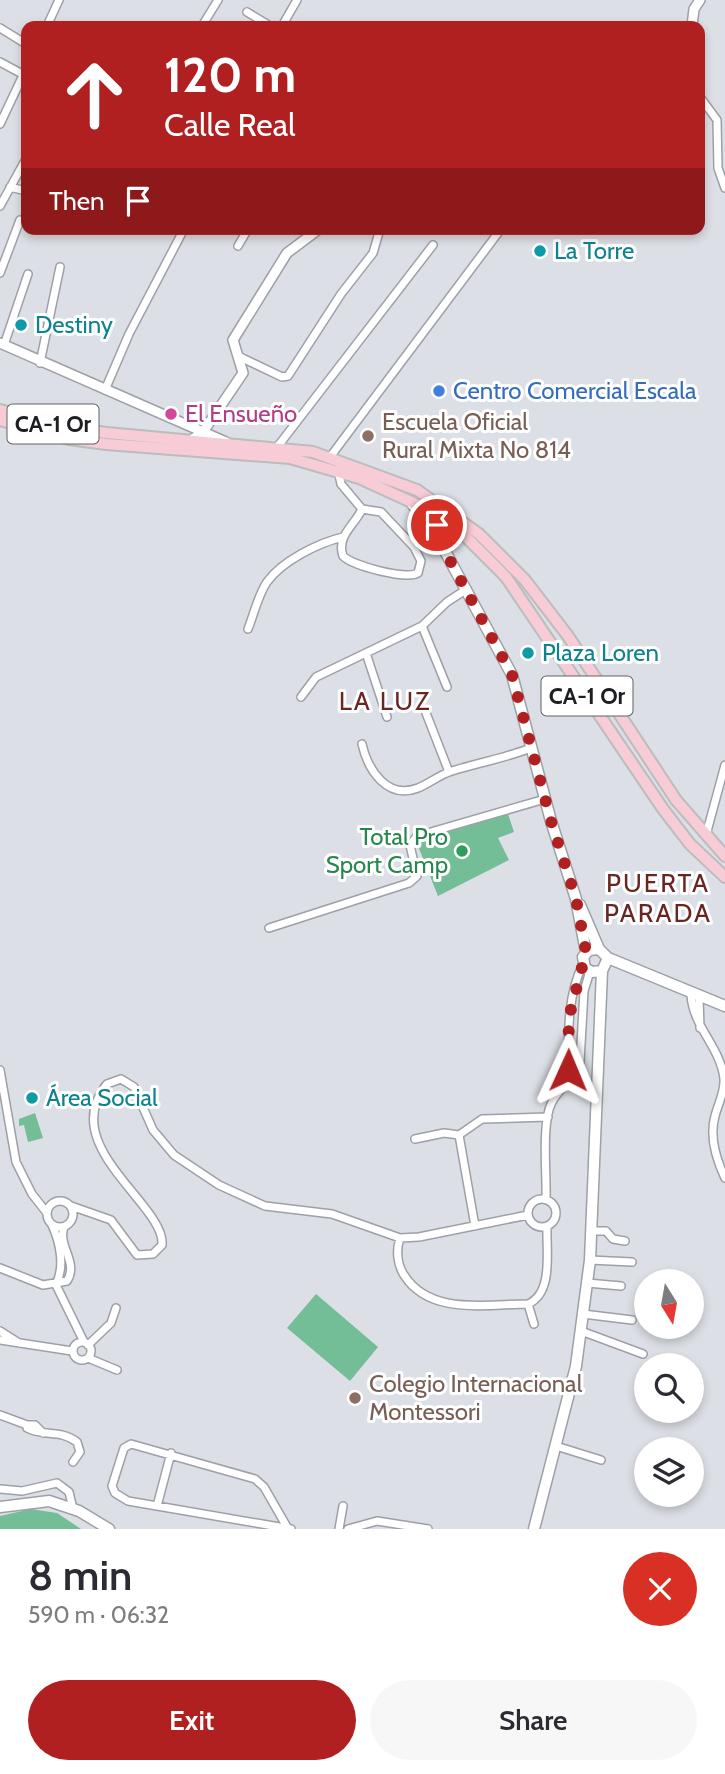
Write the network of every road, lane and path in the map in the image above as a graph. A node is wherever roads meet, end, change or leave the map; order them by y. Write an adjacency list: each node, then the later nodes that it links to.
1 (59, 0): 6 (street)
2 (218, 0): 7 (street)
3 (297, 0): 9 (street)
4 (700, 0): 10 (street)
5 (247, 12): 8 (street)
6 (49, 21)
7 (205, 21)
8 (262, 21)
9 (285, 21)
10 (693, 21)
11 (0, 28): 12 (street)
12 (21, 41)
13 (0, 62): 14 (street)
14 (21, 72)
15 (21, 82): 17 (street)
16 (705, 104): 20 (street)
17 (1, 120)
18 (21, 168): 19 (street)
19 (10, 187): 21 (street); 22 (street)
20 (725, 188)
21 (21, 190)
22 (0, 206)
23 (20, 220): 32 (street)
24 (181, 235): 37 (street)
25 (244, 235): 30 (street)
26 (311, 235): 35 (street)
27 (378, 235): 35 (street)
28 (496, 235): 44 (street)
29 (433, 245): 43 (street)
30 (238, 246)
31 (60, 267): 36 (street)
32 (0, 273)
33 (28, 274): 34 (street)
34 (2, 344): 36 (street)
35 (238, 356): 40 (street)
36 (40, 363): 37 (street)
37 (105, 390): 40 (street)
38 (0, 410): 41 (highway, CA-1 Or)
39 (0, 420): 45 (highway, CA-1 Or)
40 (203, 432): 41 (street); 42 (street)
41 (193, 439): 42 (highway, CA-1 Or)
42 (228, 442): 43 (highway, CA-1 Or)
43 (278, 446): 44 (highway, CA-1 Or)
44 (330, 457): 66 (highway, CA-1 Or)
45 (338, 470): 46 (highway, CA-1 Or); 47 (street)
46 (355, 476): 47 (street); 48 (highway, CA-1 Or)
47 (349, 493): 49 (street)
48 (405, 498): 50 (highway, CA-1 Or); 51 (main road)
49 (362, 509): 52 (street); 52 (street)
50 (444, 521): 51 (main road); 68 (highway, CA-1 Or)
51 (433, 529): 53 (main road)
52 (343, 537): 55 (street)
53 (467, 589): 54 (street); 62 (main road)
54 (422, 626): 56 (street); 57 (street)
55 (248, 629)
56 (366, 653): 58 (street); 60 (street)
57 (447, 688)
58 (301, 697)
59 (426, 713): 64 (street)
60 (387, 718)
61 (362, 744): 64 (street)
62 (531, 748): 64 (street); 65 (main road)
63 (725, 765): 66 (street)
64 (449, 772)
65 (545, 799): 69 (main road); 70 (street)
66 (705, 836): 67 (highway, CA-1 Or)
67 (725, 856)
68 (725, 877)
69 (576, 899): 71 (main road); 72 (main road)
70 (269, 928)
71 (599, 949): 72 (main road); 73 (main road)
72 (586, 952): 75 (main road)
73 (607, 958): 74 (main road); 75 (main road)
74 (624, 965): 75 (main road); 76 (main road)
75 (594, 972): 79 (street); 79 (street); 96 (main road)
76 (695, 996): 77 (main road); 83 (street)
77 (725, 1006)
78 (0, 1070): 85 (street)
79 (568, 1083): 80 (street)
80 (548, 1117): 81 (street); 84 (street)
81 (459, 1135): 82 (street); 93 (street)
82 (415, 1139)
83 (725, 1178)
84 (546, 1200): 90 (street); 94 (street)
85 (40, 1202): 86 (street); 89 (street)
86 (52, 1204): 87 (street); 89 (street)
87 (71, 1206): 88 (street); 91 (street)
88 (88, 1212): 91 (street); 97 (street)
89 (47, 1213): 92 (street)
90 (528, 1215): 93 (street); 94 (street)
91 (72, 1220): 95 (street)
92 (51, 1224): 95 (street); 103 (street)
93 (475, 1226): 97 (street)
94 (547, 1226): 105 (street)
95 (64, 1227): 103 (street)
96 (592, 1231): 98 (street); 99 (main road)
97 (400, 1238): 105 (street)
98 (625, 1241)
99 (590, 1260): 100 (street); 102 (main road)
100 (632, 1262)
101 (0, 1268): 103 (street)
102 (587, 1283): 104 (street); 107 (main road)
103 (56, 1285): 113 (street)
104 (621, 1286)
105 (528, 1304): 109 (street)
106 (116, 1308): 113 (street)
107 (583, 1314): 108 (street); 111 (main road)
108 (632, 1320)
109 (534, 1324)
110 (0, 1331): 114 (street)
111 (581, 1331): 116 (street); 120 (main road)
112 (0, 1340): 114 (street)
113 (86, 1343): 115 (street); 117 (street)
114 (23, 1345): 115 (street)
115 (72, 1351): 117 (street)
116 (640, 1353)
117 (88, 1358): 118 (street)
118 (117, 1370)
119 (0, 1415): 123 (street)
120 (556, 1446): 122 (street); 135 (main road)
121 (171, 1453): 125 (street); 125 (street); 130 (street)
122 (601, 1460)
123 (73, 1462)
124 (0, 1489): 128 (street)
125 (157, 1506): 130 (street)
126 (343, 1506): 132 (street)
127 (0, 1507): 128 (main road)
128 (73, 1508): 131 (main road)
129 (413, 1527): 133 (street); 134 (street)
130 (289, 1528)
131 (108, 1529)
132 (340, 1529)
133 (348, 1529)
134 (427, 1529)
135 (534, 1529)

